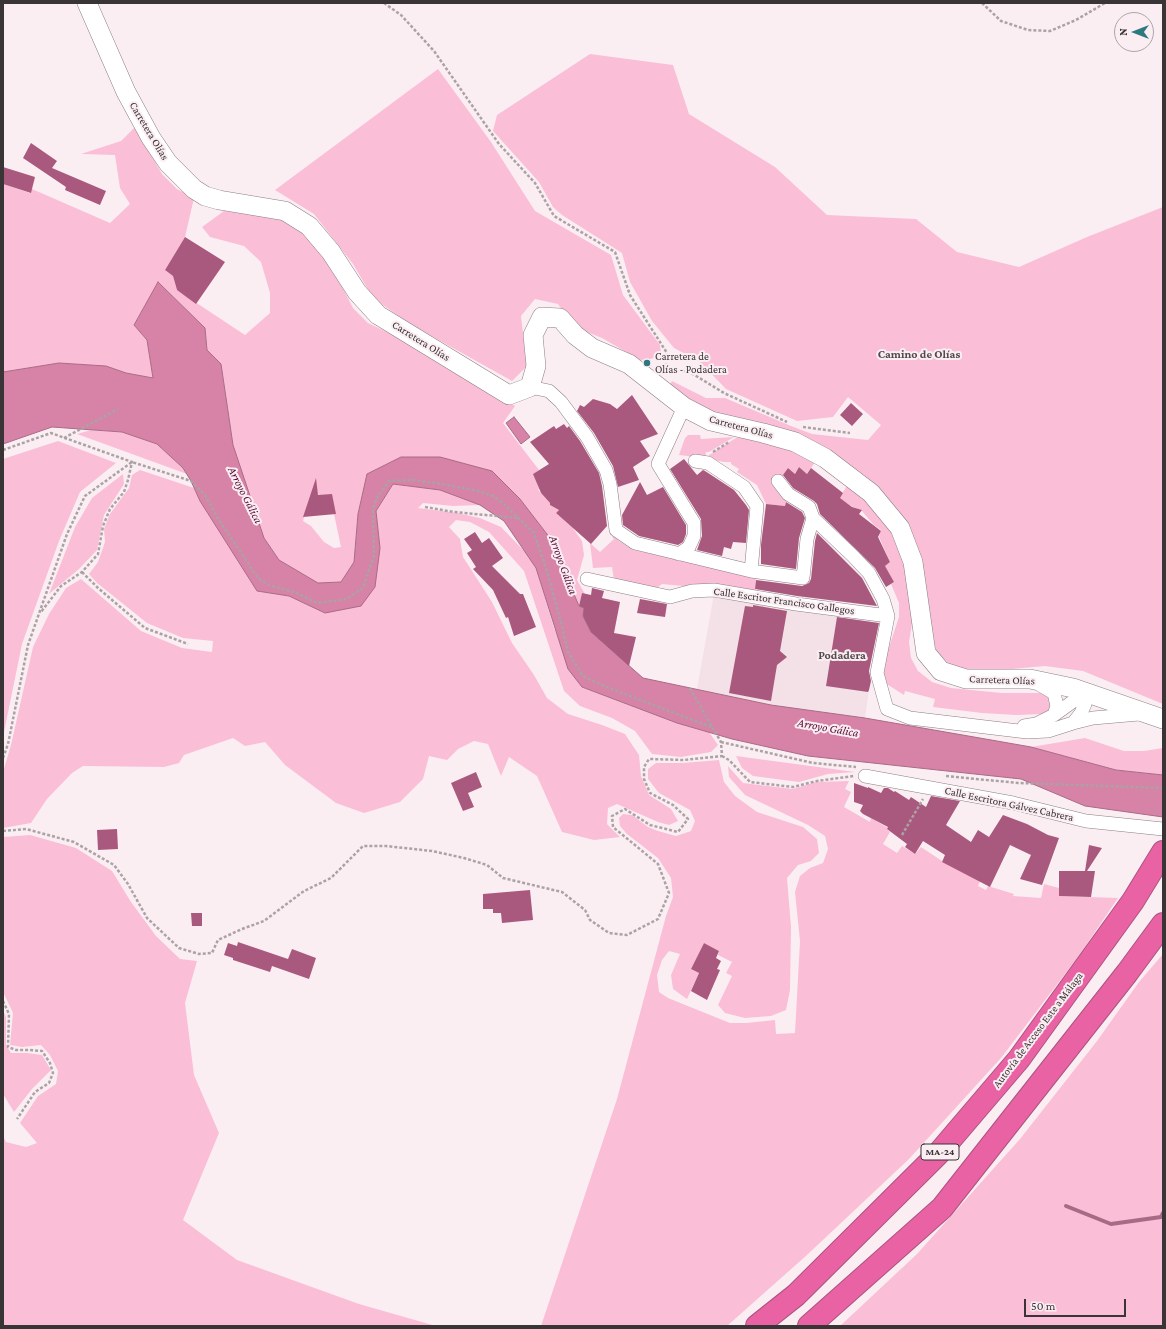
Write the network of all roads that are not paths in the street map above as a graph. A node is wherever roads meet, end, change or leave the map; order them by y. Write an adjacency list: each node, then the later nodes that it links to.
1 (87, 3): 2 (main road, Carretera Olías)
2 (530, 386): 3 (main road, Carretera Olías); 7 (street)
3 (684, 407): 7 (street); 11 (main road, Carretera Olías)
4 (702, 462): 8 (street)
5 (778, 481): 6 (street)
6 (813, 518): 8 (street); 10 (street)
7 (679, 554): 8 (street)
8 (751, 571)
9 (587, 579): 10 (street, Calle Escritor Francisco Gallegos)
10 (888, 616): 16 (street)
11 (1030, 679): 12 (main road, Carretera Olías); 13 (street)
12 (1086, 692): 13 (street); 14 (main road, Carretera Olías); 15 (street)
13 (1054, 715): 16 (street)
14 (1156, 717): 15 (street)
15 (1073, 722): 16 (street)
16 (1009, 729)
17 (865, 776): 18 (street, Calle Escritora Gálvez Cabrera)
18 (1158, 828)
19 (1163, 852): 21 (highway, Autovía de Acceso Este a Málaga / MA-24)
20 (1163, 924): 22 (highway, MA-24)
21 (757, 1326)
22 (809, 1326)

